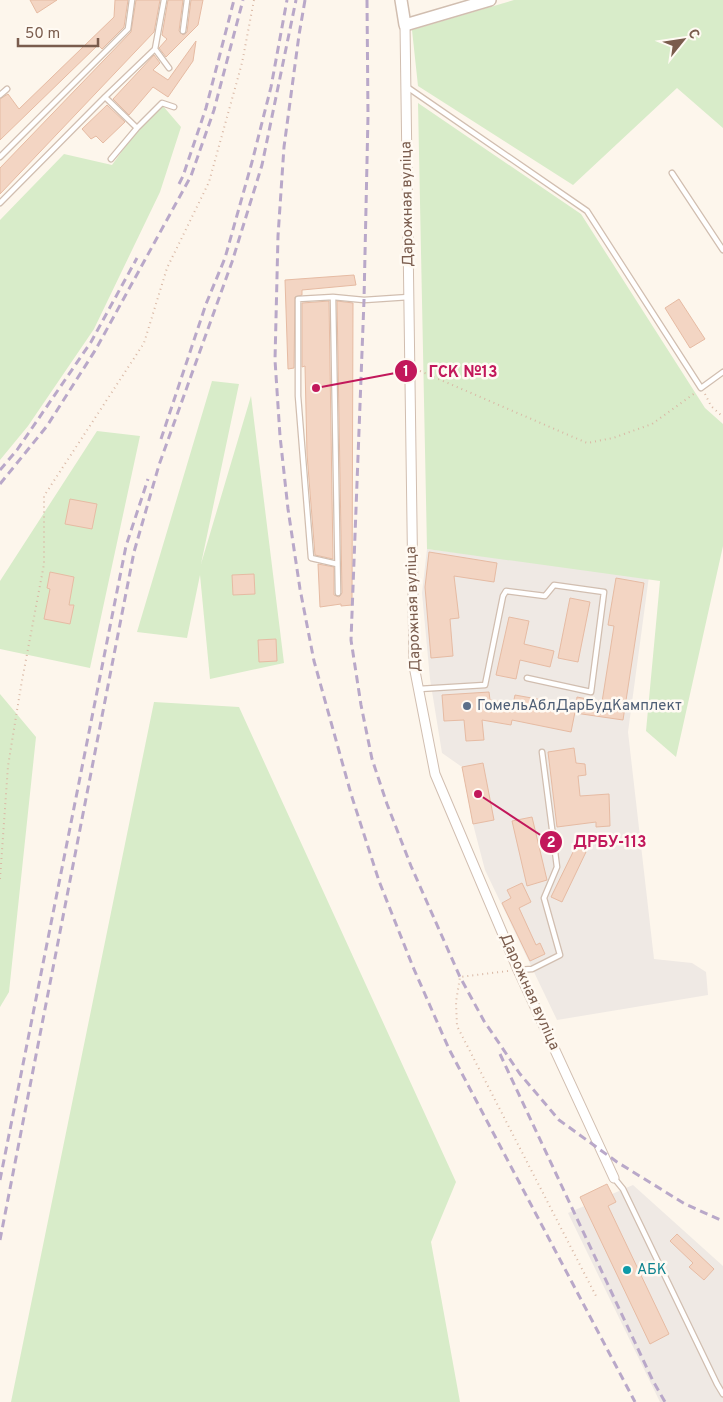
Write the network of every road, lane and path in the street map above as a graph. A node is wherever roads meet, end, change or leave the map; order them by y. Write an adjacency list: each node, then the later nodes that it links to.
1 (132, 0): 17 (lane)
2 (164, 0): 9 (lane)
3 (187, 0): 8 (lane)
4 (254, 0): 33 (path)
5 (401, 0): 7 (street, Дарожная вуліца)
6 (490, 0): 7 (street)
7 (405, 25): 11 (street, Дарожная вуліца)
8 (183, 31)
9 (155, 49): 10 (lane); 14 (lane)
10 (169, 68)
11 (407, 87): 23 (street, Дарожная вуліца); 26 (lane)
12 (7, 89): 13 (lane)
13 (0, 95)
14 (105, 96): 16 (lane); 20 (lane)
15 (174, 107): 16 (lane)
16 (137, 128): 18 (lane)
17 (0, 157)
18 (110, 159)
19 (672, 173): 21 (lane)
20 (0, 203)
21 (723, 250)
22 (332, 297): 23 (lane); 28 (lane); 28 (lane)
23 (409, 297): 24 (street, Дарожная вуліца)
24 (409, 366): 26 (path); 31 (street, Дарожная вуліца)
25 (723, 372): 26 (lane)
26 (701, 388): 27 (path)
27 (723, 417)
28 (337, 564): 29 (lane)
29 (338, 594)
30 (527, 678): 31 (lane)
31 (419, 689): 34 (street, Дарожная вуліца)
32 (542, 752): 34 (lane)
33 (0, 878)
34 (518, 970): 35 (street, Дарожная вуліца); 36 (path)
35 (614, 1178): 37 (lane)
36 (598, 1298)
37 (723, 1394)

